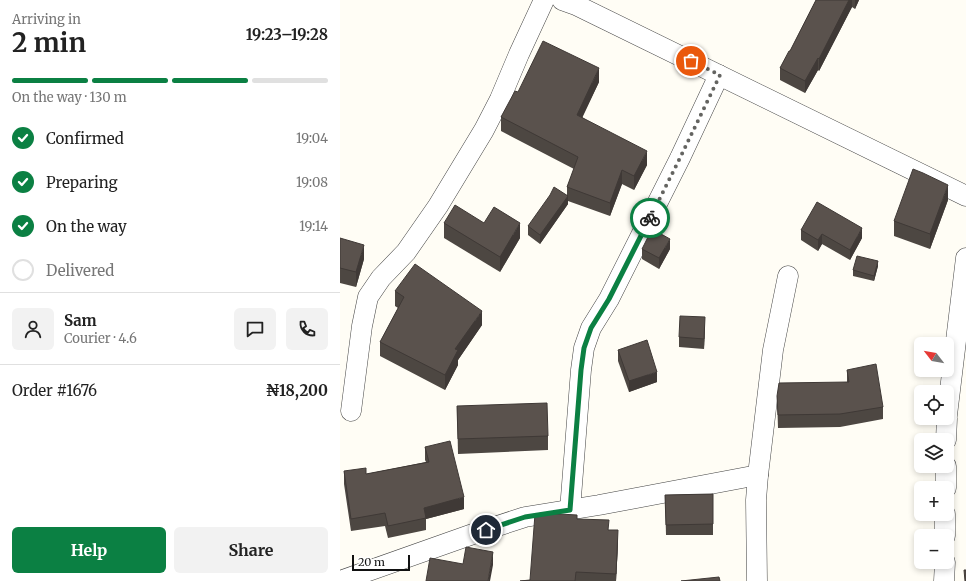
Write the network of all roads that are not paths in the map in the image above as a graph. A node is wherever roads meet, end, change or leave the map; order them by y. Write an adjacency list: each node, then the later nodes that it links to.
1 (544, 0): 8 (street)
2 (562, 0): 3 (street)
3 (720, 75): 4 (street); 10 (street)
4 (966, 196)
5 (966, 258): 7 (street)
6 (788, 276): 9 (street)
7 (951, 385)
8 (351, 411)
9 (758, 475): 10 (street); 13 (street)
10 (570, 510): 12 (street)
11 (945, 569): 14 (street)
12 (340, 581)
13 (757, 581)
14 (944, 581)

